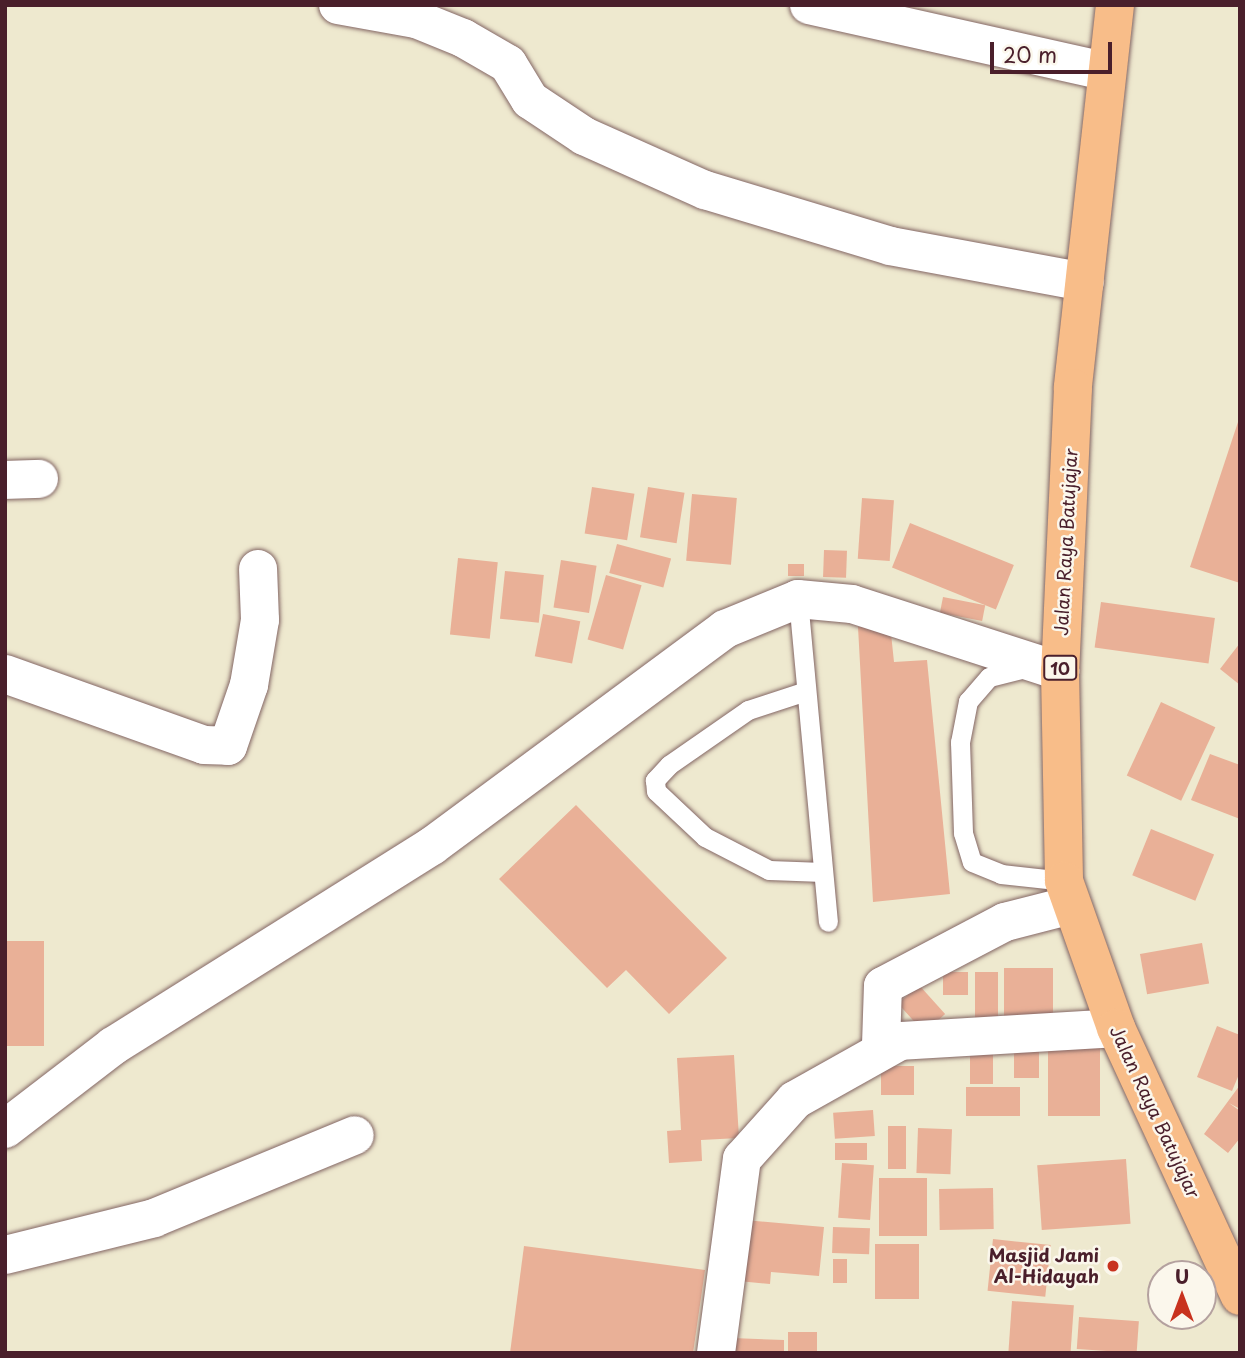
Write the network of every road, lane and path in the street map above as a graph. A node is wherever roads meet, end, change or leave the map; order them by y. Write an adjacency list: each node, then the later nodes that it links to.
1 (338, 5): 5 (street)
2 (809, 5): 4 (street)
3 (1115, 5): 4 (highway, Jalan Raya Batujajar / 10)
4 (1104, 71): 5 (highway, Jalan Raya Batujajar / 10)
5 (1084, 282): 8 (highway, Jalan Raya Batujajar / 10)
6 (258, 569): 9 (street)
7 (798, 599): 8 (street); 10 (lane); 16 (street)
8 (1052, 667): 12 (highway, Jalan Raya Batujajar / 10); 12 (lane)
9 (5, 674)
10 (806, 691): 11 (lane); 11 (lane)
11 (823, 872): 13 (lane)
12 (1066, 893): 14 (highway, Jalan Raya Batujajar / 10); 15 (street)
13 (828, 922)
14 (1116, 1028): 15 (street); 19 (highway, Jalan Raya Batujajar / 10)
15 (881, 1045): 20 (street)
16 (5, 1129)
17 (355, 1135): 18 (street)
18 (5, 1255)
19 (1240, 1296)
20 (716, 1353)

